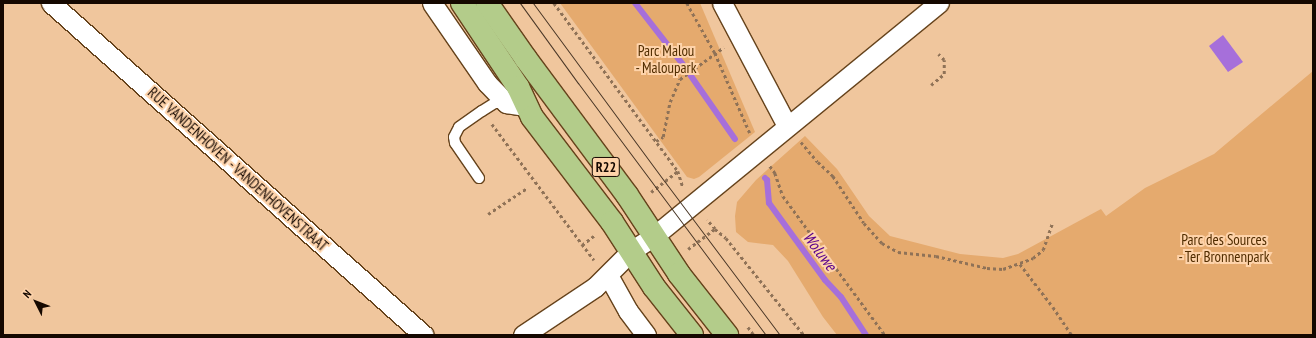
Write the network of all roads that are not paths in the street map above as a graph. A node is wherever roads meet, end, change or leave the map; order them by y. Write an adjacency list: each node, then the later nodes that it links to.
1 (51, 3): 15 (street, RUE VANDENHOVEN - VANDENHOVENSTRAAT)
2 (432, 3): 7 (street)
3 (462, 3): 8 (highway, R22)
4 (487, 3): 12 (highway, R22)
5 (722, 3): 10 (street)
6 (939, 3): 10 (street)
7 (487, 83): 8 (street); 9 (lane)
8 (516, 104): 9 (lane); 13 (highway, R22)
9 (482, 111): 11 (lane)
10 (787, 126): 12 (street)
11 (479, 178)
12 (654, 236): 13 (street); 19 (highway, R22)
13 (631, 251): 14 (street); 18 (highway, R22)
14 (608, 275): 16 (street); 17 (street)
15 (424, 335)
16 (523, 335)
17 (646, 335)
18 (692, 335)
19 (727, 335)

